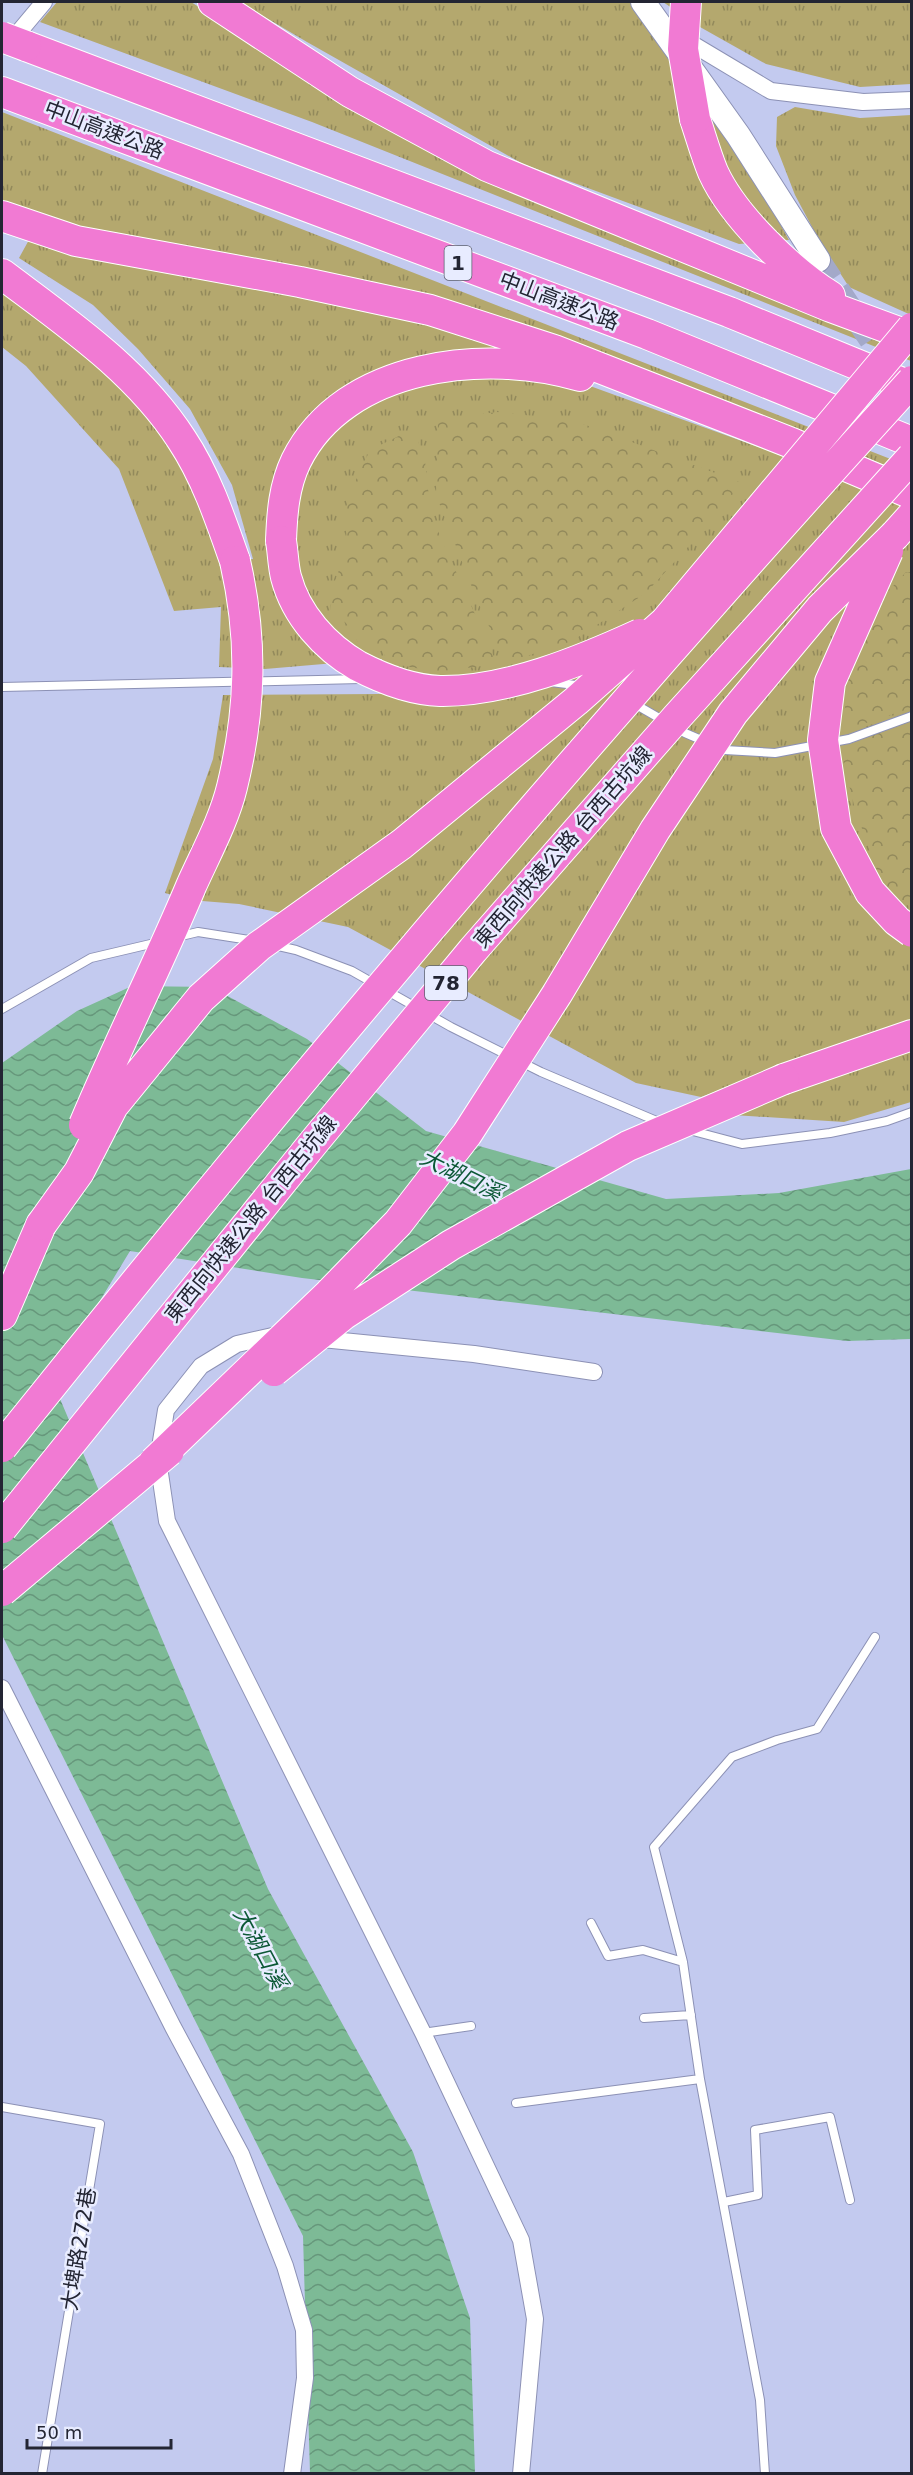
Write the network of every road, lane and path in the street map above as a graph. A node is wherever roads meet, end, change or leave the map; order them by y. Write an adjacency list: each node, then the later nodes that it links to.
1 (44, 2): 6 (street)
2 (213, 2): 12 (highway)
3 (643, 2): 5 (street)
4 (686, 2): 12 (highway, bridge)
5 (657, 23): 8 (street); 10 (street)
6 (10, 45): 14 (highway, 1)
7 (2, 92): 15 (highway, 中山高速公路 / 1)
8 (912, 100)
9 (2, 216): 16 (highway)
10 (818, 260)
11 (2, 274): 31 (highway, bridge)
12 (906, 331): 20 (highway, bridge)
13 (912, 381): 34 (highway, 78, bridge)
14 (912, 387)
15 (912, 442)
16 (794, 444): 18 (highway); 20 (highway, bridge)
17 (912, 457): 36 (highway, 東西向快速公路 台西古坑線 / 78, bridge)
18 (912, 494)
19 (903, 525): 27 (highway, bridge); 35 (highway, bridge)
20 (665, 622): 31 (highway, bridge)
21 (483, 677): 24 (lane)
22 (424, 678): 23 (lane)
23 (2, 687)
24 (610, 689)
25 (620, 694): 26 (lane)
26 (912, 716)
27 (912, 932)
28 (2, 1009): 30 (lane)
29 (912, 1035): 35 (highway, bridge)
30 (912, 1112)
31 (42, 1225): 32 (highway)
32 (5, 1305)
33 (594, 1372): 45 (street)
34 (2, 1448)
35 (154, 1462): 37 (highway, bridge)
36 (2, 1528)
37 (2, 1591)
38 (875, 1638): 41 (lane)
39 (2, 1688): 52 (street)
40 (591, 1923): 41 (lane)
41 (683, 1962): 42 (lane)
42 (691, 2016): 43 (lane); 46 (lane)
43 (644, 2018)
44 (471, 2026): 45 (lane)
45 (423, 2033): 53 (street)
46 (700, 2079): 47 (lane); 50 (lane)
47 (516, 2103)
48 (2, 2107): 51 (lane, 大埤路272巷)
49 (850, 2200): 50 (lane)
50 (724, 2202): 54 (lane)
51 (42, 2474)
52 (292, 2474)
53 (521, 2474)
54 (765, 2474)

